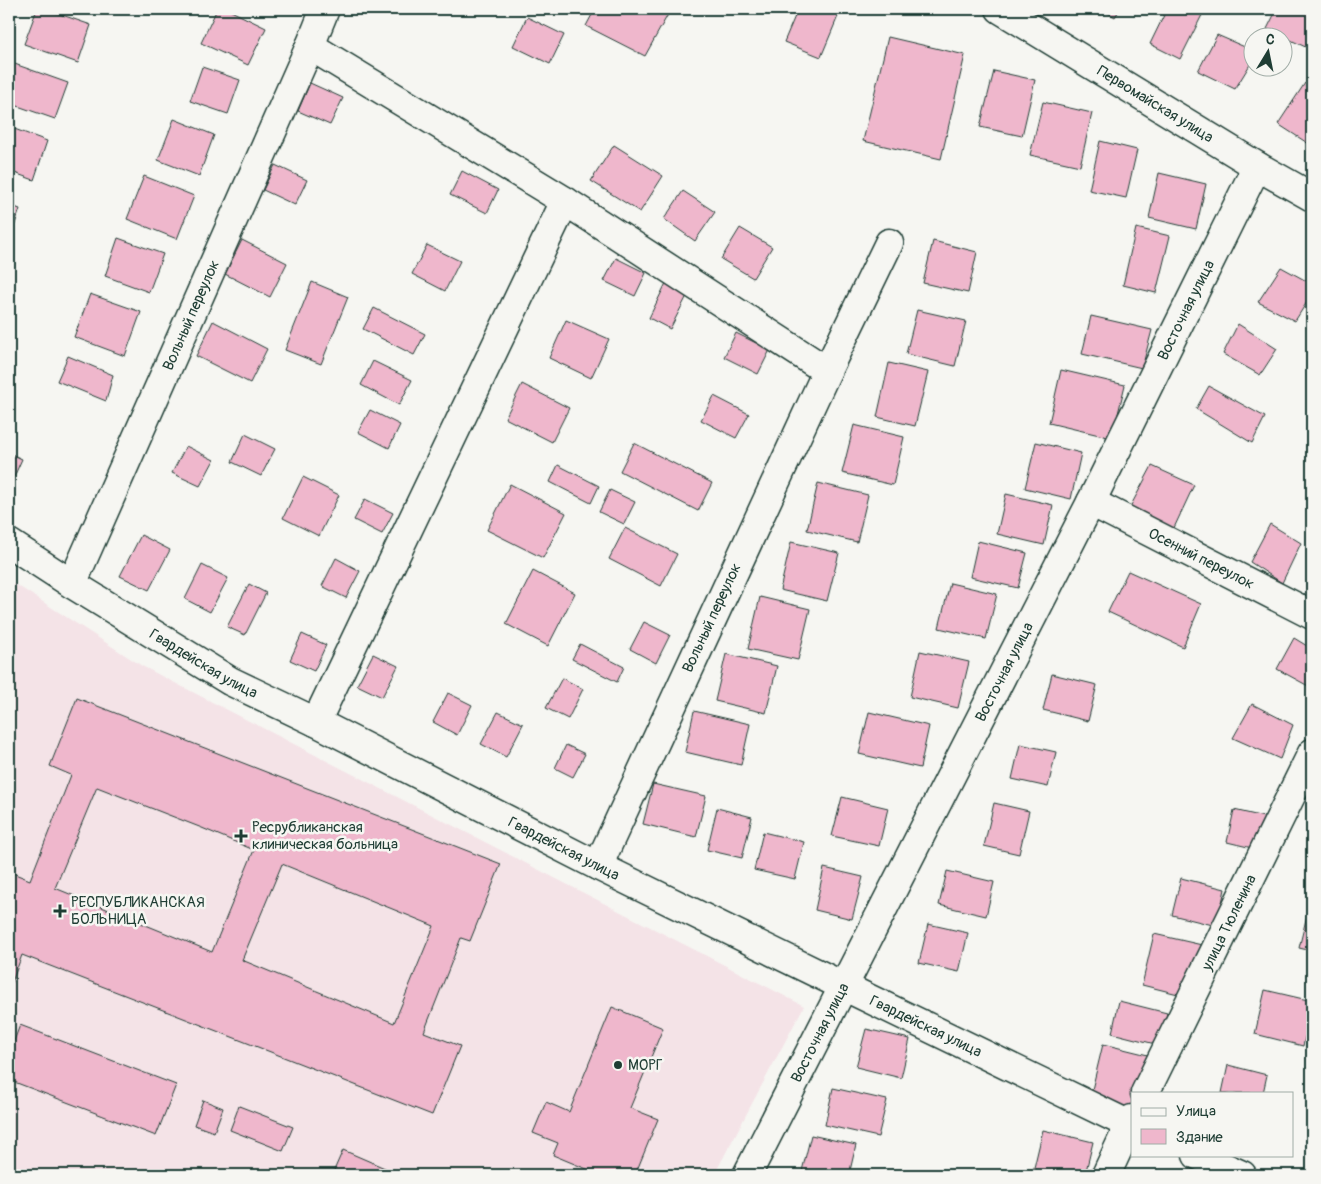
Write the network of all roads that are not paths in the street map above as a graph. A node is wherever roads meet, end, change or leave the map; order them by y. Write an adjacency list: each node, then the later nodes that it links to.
1 (325, 9): 3 (street, Вольный переулок)
2 (1000, 9): 4 (street, Первомайская улица)
3 (310, 46): 6 (street); 11 (street, Вольный переулок)
4 (1258, 166): 5 (street, Первомайская улица); 9 (street, Восточная улица)
5 (1312, 197)
6 (566, 200): 8 (street); 13 (street)
7 (889, 243): 8 (street, Вольный переулок)
8 (827, 370): 15 (street, Вольный переулок)
9 (1091, 502): 12 (street, Осенний переулок); 16 (street, Восточная улица)
10 (9, 543): 11 (street, Гвардейская улица)
11 (72, 584): 13 (street, Гвардейская улица)
12 (1312, 615)
13 (316, 722): 15 (street, Гвардейская улица)
14 (1312, 753): 17 (street, улица Тюленина)
15 (598, 866): 16 (street, Гвардейская улица)
16 (844, 986): 18 (street, Гвардейская улица); 20 (street, Восточная улица)
17 (1145, 1092)
18 (1131, 1123): 21 (street)
19 (1199, 1156): 22 (street)
20 (746, 1175)
21 (1106, 1175)
22 (1242, 1175)

